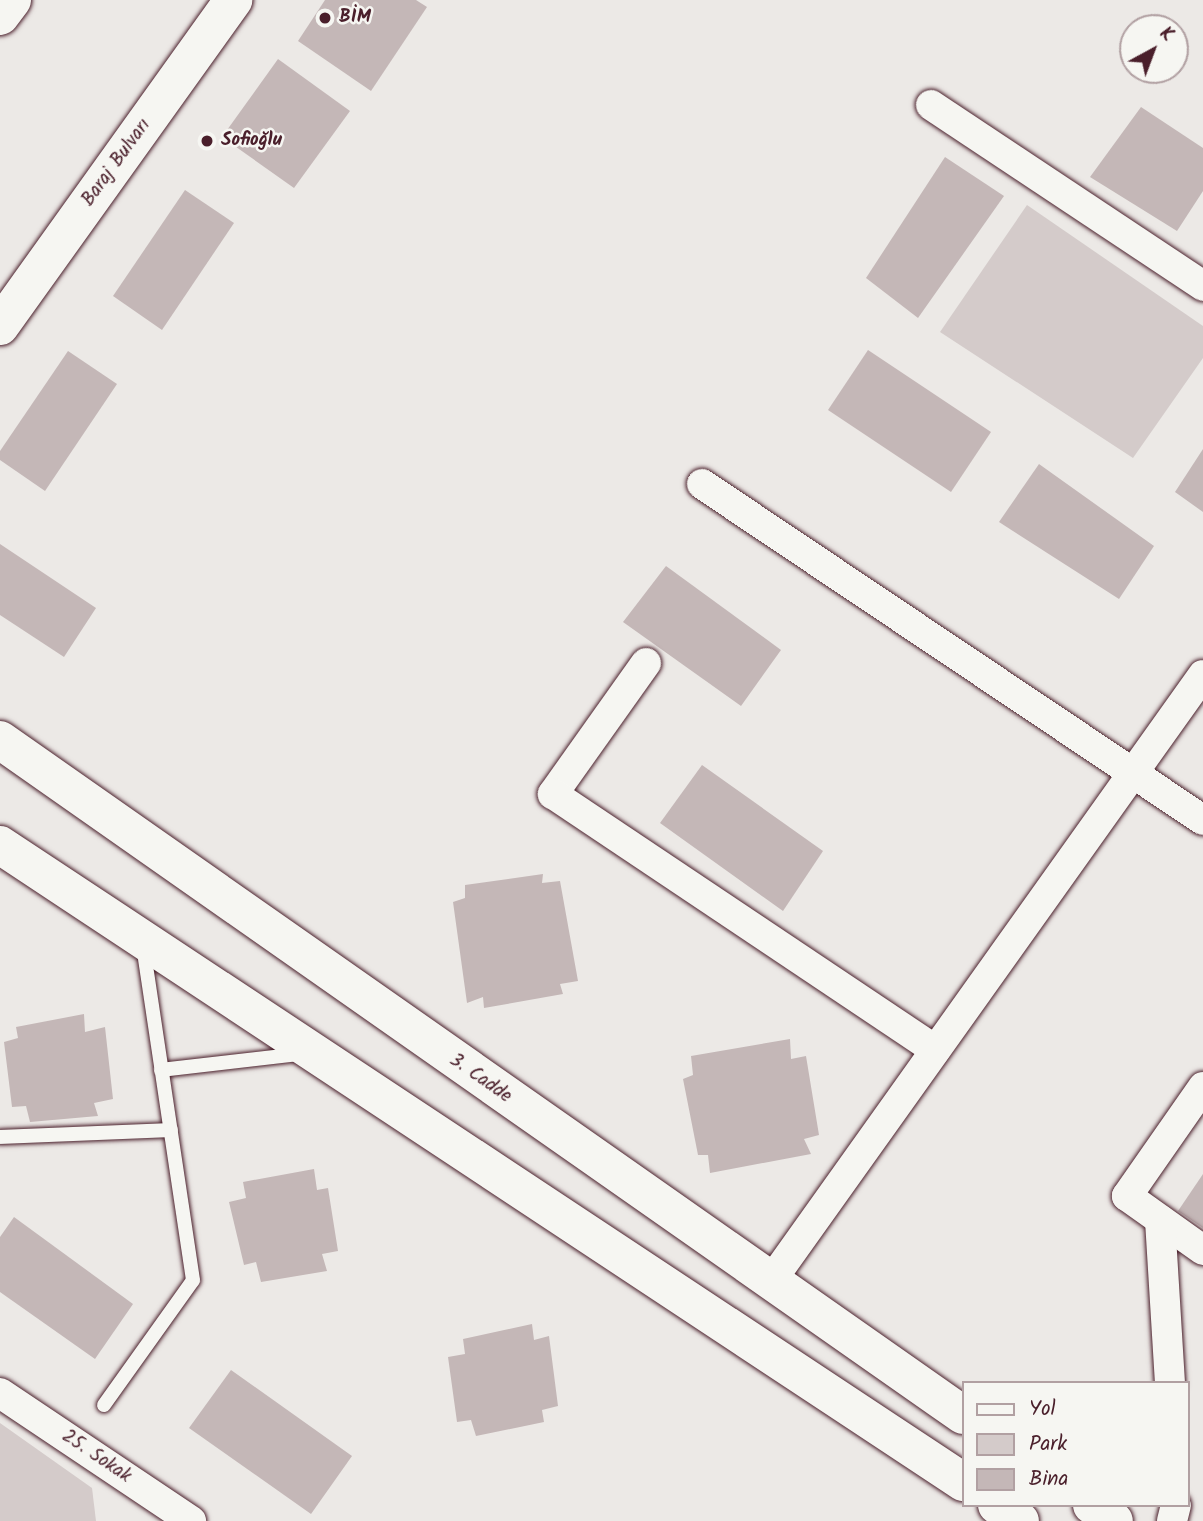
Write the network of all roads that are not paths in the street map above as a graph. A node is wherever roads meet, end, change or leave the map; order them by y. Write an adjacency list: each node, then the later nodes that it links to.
1 (12, 0): 3 (main road)
2 (233, 0): 6 (main road, Baraj Bulvarı)
3 (0, 16)
4 (931, 105): 5 (street)
5 (1203, 286)
6 (0, 326)
7 (702, 484): 11 (street)
8 (646, 663): 15 (street)
9 (1203, 675): 11 (street)
10 (0, 740): 23 (main road, 3. Cadde)
11 (1131, 772): 12 (street); 15 (street)
12 (1203, 820)
13 (0, 845): 14 (main road)
14 (141, 938): 16 (main road); 17 (lane)
15 (935, 1050): 23 (street)
16 (315, 1052): 17 (lane); 28 (main road)
17 (161, 1070): 19 (lane)
18 (1203, 1087): 21 (street)
19 (171, 1130): 20 (lane); 26 (lane)
20 (0, 1137)
21 (1160, 1220): 22 (street); 24 (street)
22 (1203, 1250)
23 (771, 1280): 27 (main road, 3. Cadde)
24 (1170, 1381)
25 (0, 1392): 31 (street, 25. Sokak)
26 (104, 1405)
27 (962, 1414)
28 (962, 1481)
29 (1000, 1507): 32 (main road)
30 (1095, 1507): 33 (main road)
31 (191, 1521)
32 (1020, 1521)
33 (1114, 1521)

